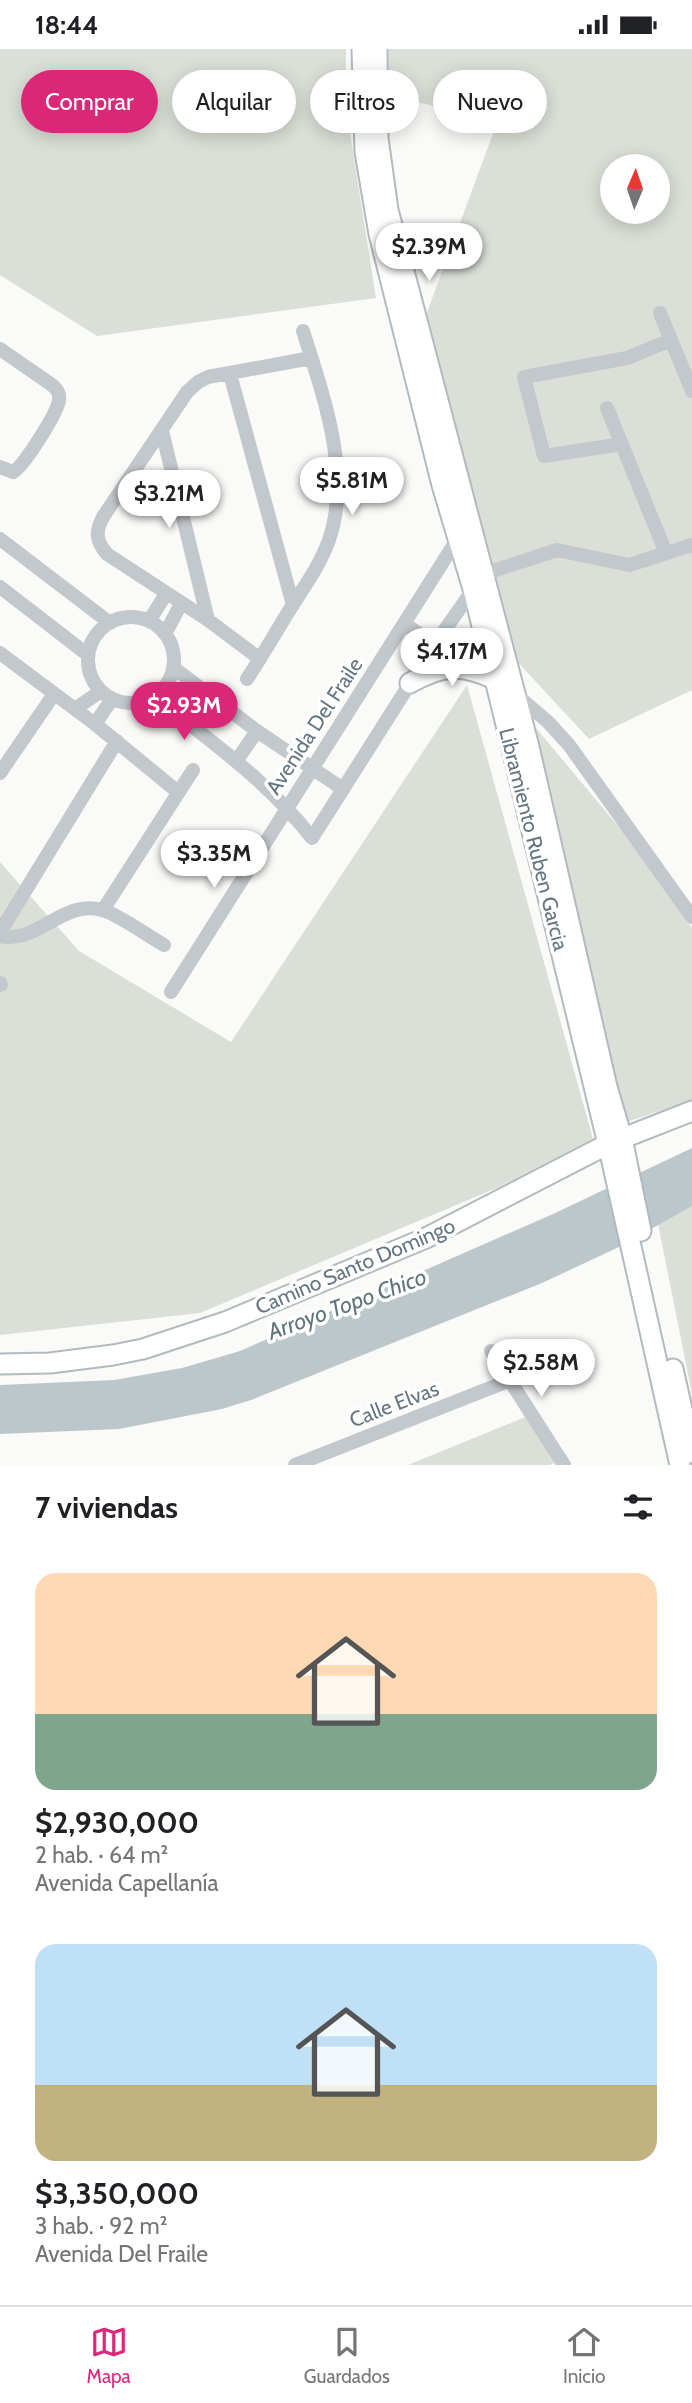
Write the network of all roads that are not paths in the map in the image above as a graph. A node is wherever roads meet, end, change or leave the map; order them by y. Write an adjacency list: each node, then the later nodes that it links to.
1 (362, 49): 15 (street, Libramiento Ruben Garcia)
2 (377, 49): 14 (street, Libramiento Ruben Garcia)
3 (660, 313): 5 (street)
4 (303, 331): 7 (street)
5 (671, 340): 9 (street); 12 (street)
6 (0, 349): 13 (street)
7 (311, 358): 8 (street); 23 (street)
8 (230, 374): 11 (street); 23 (street)
9 (692, 391)
10 (607, 408): 12 (street)
11 (162, 431): 21 (street); 25 (street)
12 (622, 444): 18 (street)
13 (6, 470)
14 (470, 519): 15 (street, Avenida Del Fraile); 19 (street, Libramiento Ruben Garcia)
15 (458, 538): 19 (street, Libramiento Ruben Garcia); 27 (street, Avenida Del Fraile)
16 (0, 539): 26 (street)
17 (692, 545): 18 (street)
18 (666, 553): 19 (street)
19 (478, 581): 29 (street); 35 (street, Libramiento Ruben Garcia); 37 (street, Libramiento Ruben Garcia)
20 (0, 587): 31 (street)
21 (166, 594): 22 (street); 24 (street)
22 (181, 604): 25 (street); 28 (street)
23 (293, 605): 32 (street)
24 (149, 621): 26 (street); 28 (street)
25 (208, 621): 32 (street)
26 (110, 623): 31 (street)
27 (404, 624): 29 (street); 46 (street, Avenida Del Fraile)
28 (165, 634): 33 (street)
29 (435, 644): 36 (street)
30 (0, 653): 38 (street)
31 (88, 655): 39 (street)
32 (260, 659): 34 (street)
33 (174, 668): 40 (street); 43 (street)
34 (247, 679)
35 (495, 679): 36 (street); 58 (street, Libramiento Ruben Garcia)
36 (410, 683): 49 (street)
37 (513, 692): 53 (street); 58 (street, Libramiento Ruben Garcia)
38 (54, 694): 41 (street); 48 (street)
39 (107, 695): 40 (street); 41 (street); 42 (street)
40 (154, 697): 45 (street)
41 (75, 709): 42 (street)
42 (95, 724): 44 (street)
43 (257, 731): 45 (street); 46 (street)
44 (117, 741): 50 (street); 54 (street)
45 (237, 760): 51 (street)
46 (312, 767): 49 (street); 51 (street, Avenida Del Fraile)
47 (193, 770): 50 (street)
48 (0, 773)
49 (343, 789): 51 (street)
50 (178, 792): 52 (street)
51 (286, 807): 56 (street, Avenida Del Fraile)
52 (103, 910): 54 (street); 55 (street)
53 (692, 917)
54 (0, 934)
55 (164, 945)
56 (171, 992)
57 (692, 1111): 58 (street, Camino Santo Domingo)
58 (608, 1144): 59 (street, Libramiento Ruben Garcia); 61 (street, Camino Santo Domingo)
59 (637, 1242): 63 (street, Libramiento Ruben Garcia); 66 (street, Libramiento Ruben Garcia)
60 (491, 1352): 62 (street)
61 (0, 1364)
62 (508, 1381): 64 (street, Calle Elvas); 65 (street)
63 (692, 1453)
64 (295, 1465)
65 (564, 1465)
66 (680, 1465)

